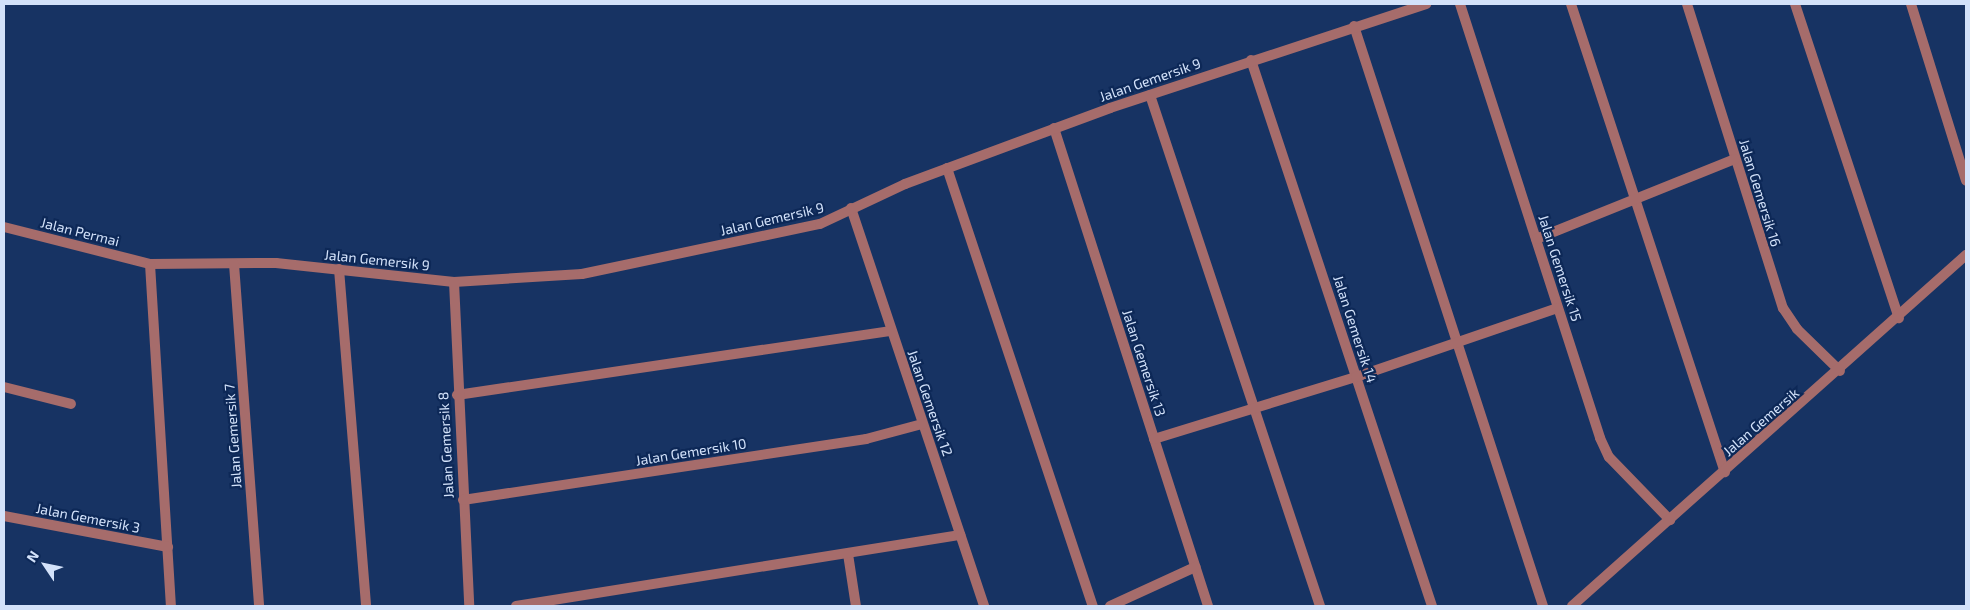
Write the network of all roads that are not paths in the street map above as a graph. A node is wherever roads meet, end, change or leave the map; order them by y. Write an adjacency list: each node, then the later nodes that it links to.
1 (1426, 4): 7 (street, Jalan Gemersik 9)
2 (1460, 4): 17 (street, Jalan Gemersik 15)
3 (1571, 4): 14 (street)
4 (1687, 4): 11 (street, Jalan Gemersik 16)
5 (1796, 4): 24 (street)
6 (1911, 4): 13 (street)
7 (1354, 26): 8 (street, Jalan Gemersik 9); 26 (street)
8 (1252, 60): 9 (street, Jalan Gemersik 9); 28 (street, Jalan Gemersik 14)
9 (1150, 95): 10 (street, Jalan Gemersik 9); 32 (street)
10 (1054, 128): 12 (street, Jalan Gemersik 9); 34 (street, Jalan Gemersik 13)
11 (1736, 159): 14 (street); 27 (street, Jalan Gemersik 16)
12 (948, 168): 15 (street, Jalan Gemersik 9); 50 (street)
13 (1966, 181)
14 (1638, 198): 17 (street); 35 (street)
15 (852, 208): 22 (street, Jalan Gemersik 9); 25 (street, Jalan Gemersik 12)
16 (4, 227): 19 (street, Jalan Permai)
17 (1536, 239): 23 (street, Jalan Gemersik 15)
18 (1966, 255): 24 (street, Jalan Gemersik)
19 (150, 264): 20 (street, Jalan Gemersik 9); 40 (street)
20 (234, 264): 21 (street, Jalan Gemersik 9); 44 (street, Jalan Gemersik 7)
21 (338, 269): 22 (street, Jalan Gemersik 9); 45 (street)
22 (454, 282): 30 (street, Jalan Gemersik 8)
23 (1558, 308): 26 (street); 38 (street, Jalan Gemersik 15)
24 (1899, 318): 27 (street, Jalan Gemersik)
25 (891, 331): 30 (street); 33 (street, Jalan Gemersik 12)
26 (1457, 342): 28 (street); 55 (street)
27 (1840, 371): 35 (street, Jalan Gemersik)
28 (1356, 377): 32 (street); 54 (street, Jalan Gemersik 14)
29 (4, 387): 31 (street)
30 (457, 395): 36 (street, Jalan Gemersik 8)
31 (71, 404)
32 (1254, 408): 34 (street); 53 (street)
33 (922, 424): 36 (street, Jalan Gemersik 10); 39 (street, Jalan Gemersik 12)
34 (1154, 439): 42 (street, Jalan Gemersik 13)
35 (1725, 472): 38 (street, Jalan Gemersik)
36 (463, 500): 46 (street, Jalan Gemersik 8)
37 (4, 516): 40 (street, Jalan Gemersik 3)
38 (1670, 520): 56 (street, Jalan Gemersik)
39 (960, 535): 41 (street); 49 (street, Jalan Gemersik 12)
40 (168, 547): 43 (street)
41 (848, 554): 47 (street); 48 (street)
42 (1195, 567): 51 (street); 52 (street, Jalan Gemersik 13)
43 (171, 606)
44 (259, 606)
45 (366, 606)
46 (469, 606)
47 (516, 606)
48 (856, 606)
49 (984, 606)
50 (1093, 606)
51 (1110, 606)
52 (1208, 606)
53 (1320, 606)
54 (1432, 606)
55 (1543, 606)
56 (1572, 606)

